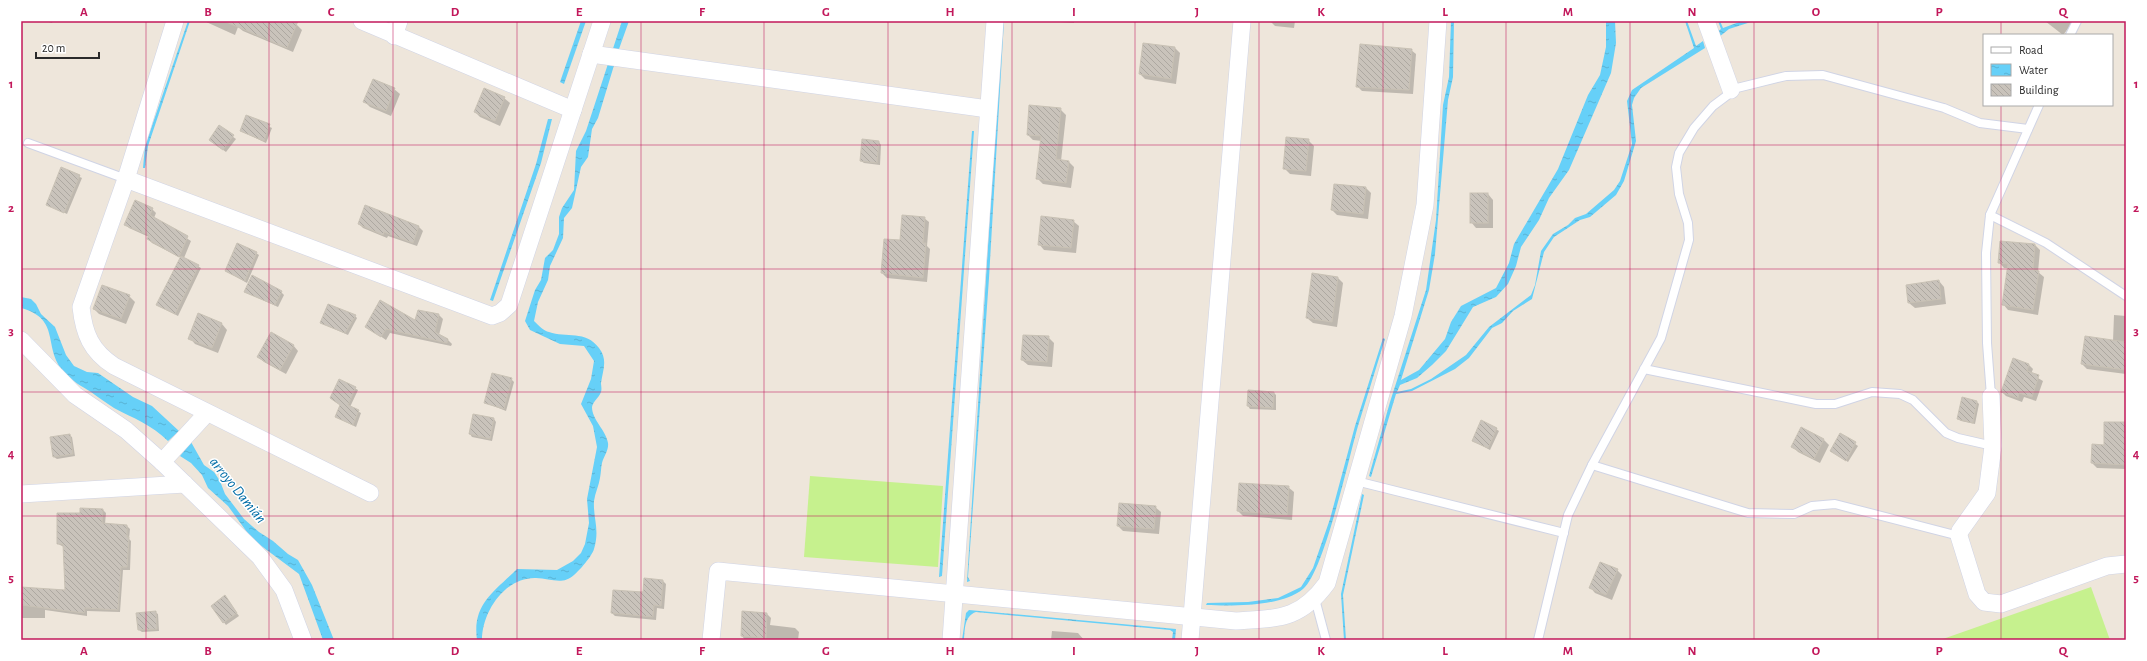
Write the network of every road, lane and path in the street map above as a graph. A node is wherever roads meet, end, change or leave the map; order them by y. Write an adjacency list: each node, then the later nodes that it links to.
1 (175, 21): 18 (street)
2 (362, 21): 9 (street)
3 (602, 21): 11 (street)
4 (994, 21): 14 (street)
5 (1242, 21): 37 (street)
6 (1438, 21): 28 (street)
7 (1706, 21): 12 (street)
8 (2077, 21): 10 (lane)
9 (396, 28): 15 (street)
10 (2070, 34)
11 (591, 54): 14 (street); 15 (street)
12 (1731, 90): 16 (lane); 22 (lane)
13 (2039, 106): 16 (lane)
14 (988, 109): 35 (street)
15 (573, 110): 18 (street)
16 (2028, 129): 19 (lane)
17 (28, 143): 18 (lane)
18 (126, 179): 24 (street)
19 (1990, 214): 20 (lane); 23 (lane)
20 (2126, 296)
21 (21, 340): 26 (street)
22 (1644, 369): 25 (lane); 27 (lane)
23 (1991, 396): 25 (street)
24 (206, 412): 26 (street); 30 (street)
25 (1993, 446): 33 (street)
26 (162, 462): 29 (street)
27 (1592, 465): 32 (lane); 33 (lane)
28 (1356, 481): 32 (lane); 36 (street)
29 (185, 484): 31 (street); 38 (street)
30 (370, 493)
31 (21, 494)
32 (1564, 533): 43 (lane)
33 (1960, 536): 34 (street)
34 (2126, 564)
35 (955, 594): 37 (street); 39 (street); 40 (street)
36 (1315, 599): 37 (street); 42 (lane)
37 (1192, 617): 41 (street)
38 (303, 640)
39 (711, 640)
40 (951, 640)
41 (1190, 640)
42 (1326, 640)
43 (1538, 640)

